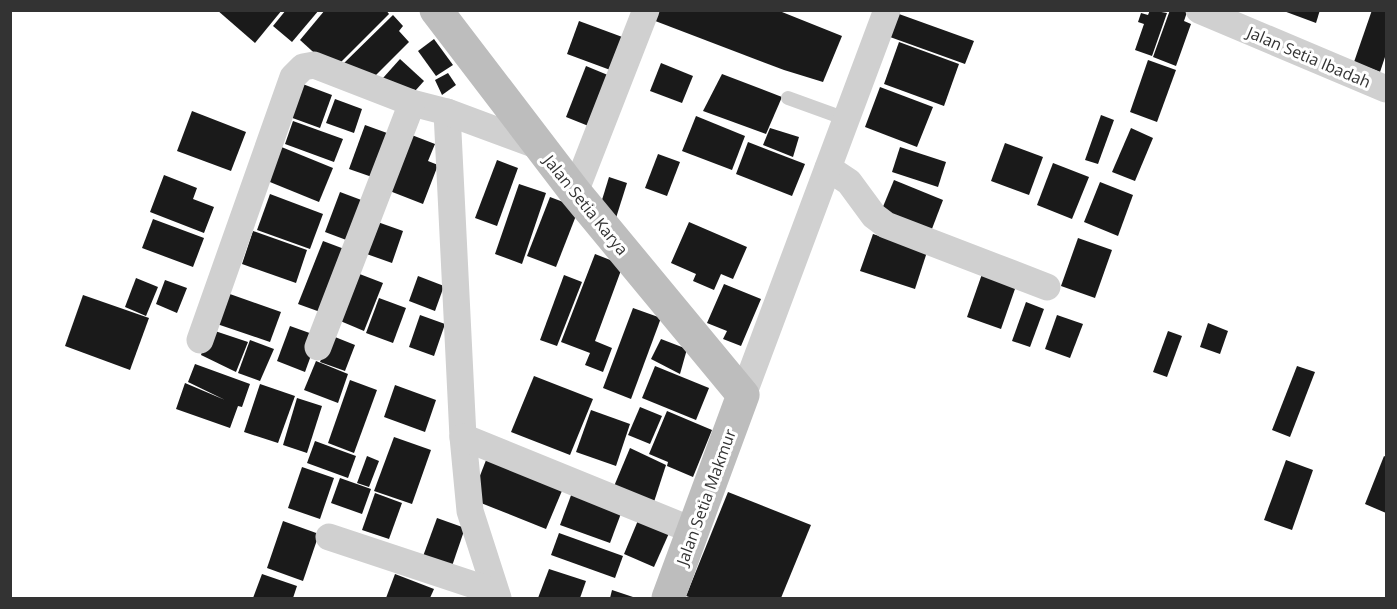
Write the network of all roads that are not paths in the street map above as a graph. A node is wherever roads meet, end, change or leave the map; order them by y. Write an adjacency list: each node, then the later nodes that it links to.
1 (436, 10): 10 (main road, Jalan Setia Karya)
2 (646, 10): 12 (street)
3 (887, 10): 9 (street)
4 (1199, 10): 5 (street, Jalan Setia Ibadah)
5 (1386, 89)
6 (788, 98): 9 (lane)
7 (412, 103): 8 (street); 14 (street); 15 (street)
8 (447, 112): 10 (street); 17 (street)
9 (846, 119): 11 (street)
10 (539, 146): 12 (main road, Jalan Setia Karya)
11 (828, 168): 13 (street); 16 (street)
12 (575, 192): 16 (main road, Jalan Setia Karya)
13 (1047, 287)
14 (200, 340)
15 (318, 347)
16 (743, 394): 18 (main road, Jalan Setia Makmur)
17 (463, 437): 18 (street); 20 (street)
18 (694, 531): 21 (main road, Jalan Setia Makmur)
19 (329, 537): 20 (street)
20 (497, 595)
21 (668, 598)

